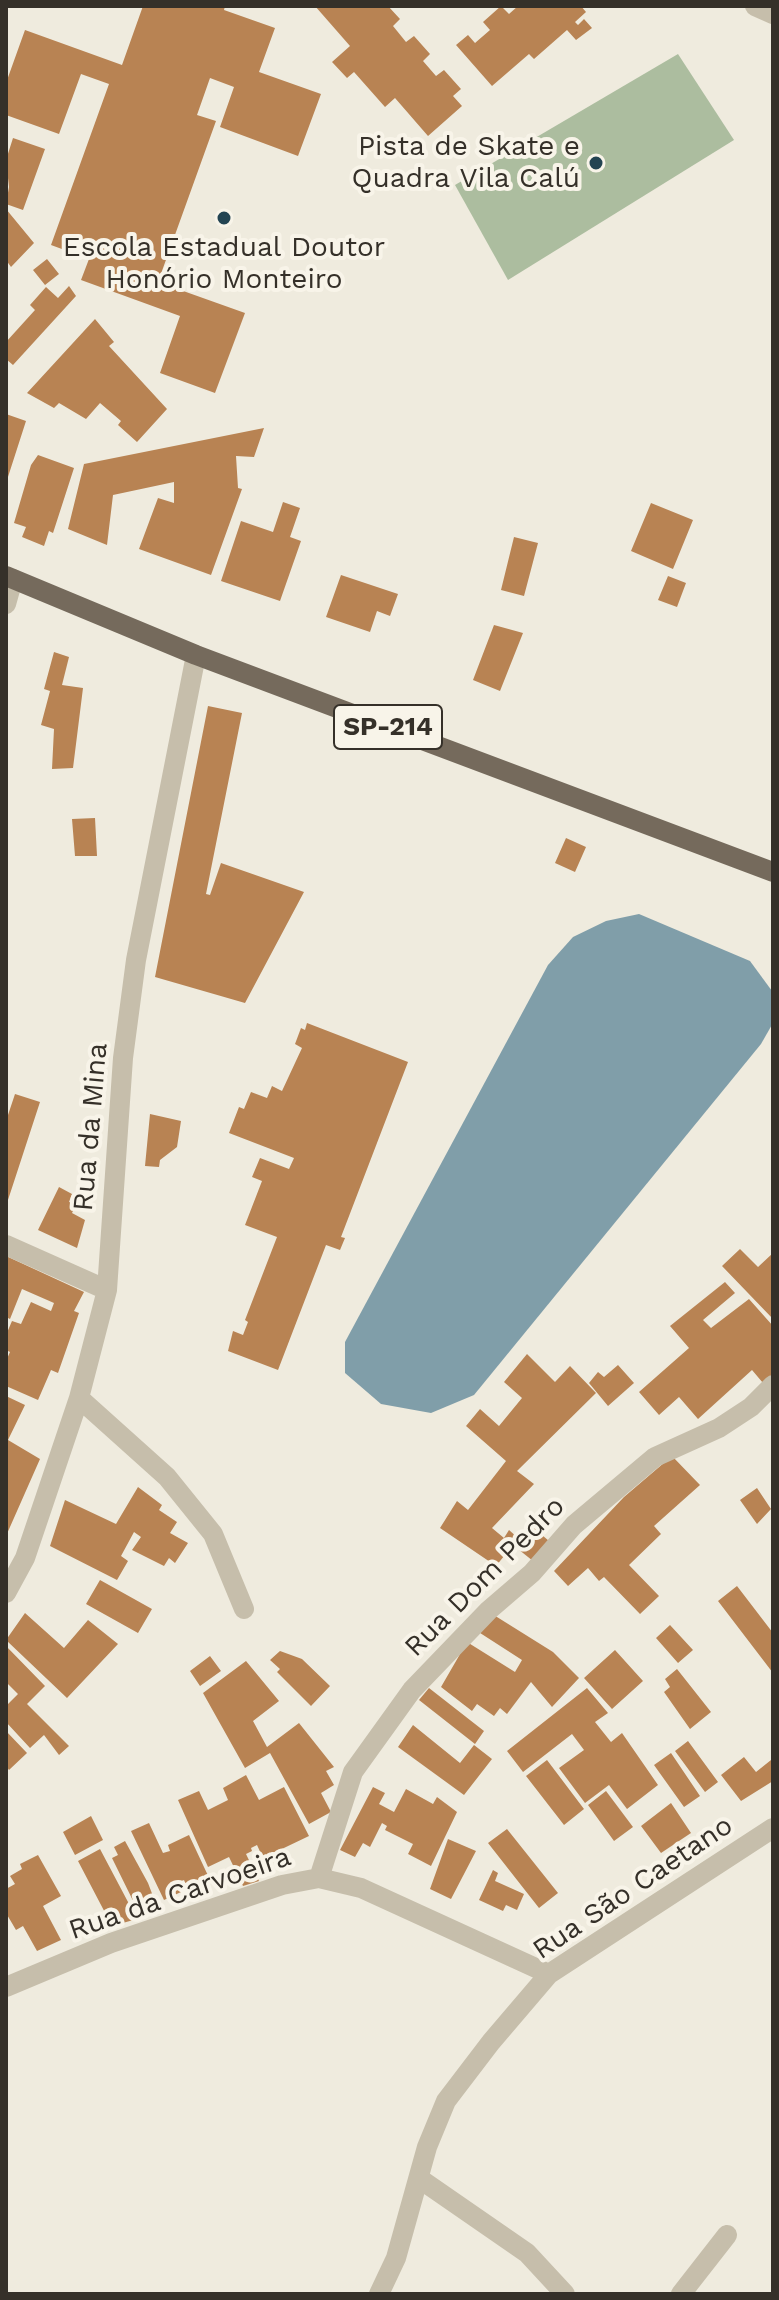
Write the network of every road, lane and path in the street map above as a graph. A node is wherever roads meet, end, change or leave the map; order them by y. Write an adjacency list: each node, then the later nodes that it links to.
1 (755, 6): 2 (street)
2 (773, 14)
3 (10, 577): 4 (street); 5 (main road, SP-214)
4 (6, 604)
5 (196, 655): 6 (main road, SP-214); 8 (street, Rua da Mina)
6 (773, 872)
7 (6, 1245): 8 (street)
8 (107, 1290): 10 (street, Rua da Mina)
9 (773, 1385): 16 (street, Rua Dom Pedro)
10 (79, 1398): 12 (street, Rua da Mina); 14 (street)
11 (6, 1549): 12 (street)
12 (25, 1558): 13 (street, Rua da Mina)
13 (6, 1593)
14 (244, 1609)
15 (773, 1828): 17 (street, Rua São Caetano)
16 (319, 1878): 17 (street, Rua da Carvoeira); 18 (street, Rua da Carvoeira)
17 (549, 1974): 19 (street, Rua São Caetano)
18 (6, 1987)
19 (420, 2179): 21 (street, Rua São Caetano); 22 (street)
20 (727, 2235): 23 (street)
21 (379, 2294)
22 (565, 2294)
23 (681, 2294)

